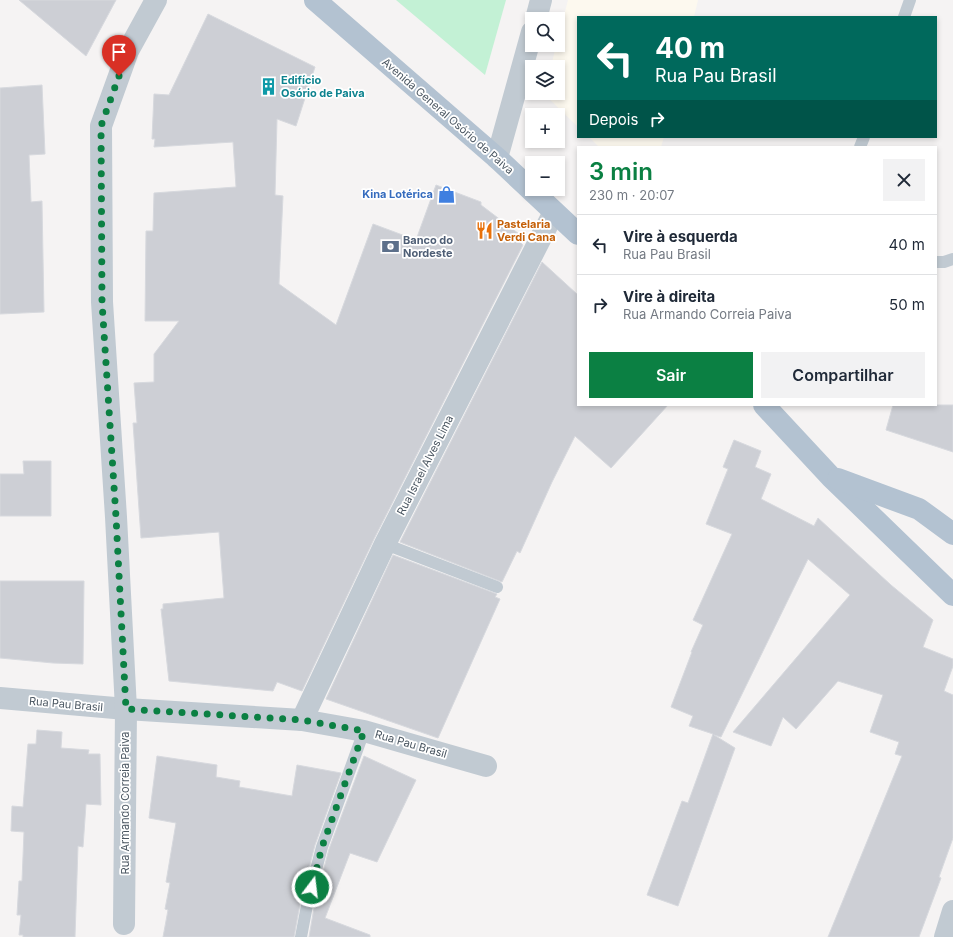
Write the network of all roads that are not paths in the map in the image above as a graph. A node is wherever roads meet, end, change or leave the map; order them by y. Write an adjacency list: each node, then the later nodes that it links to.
1 (156, 0): 20 (street, Rua Armando Correia Paiva)
2 (316, 0): 8 (main road, Avenida General Osório de Paiva)
3 (541, 0): 5 (street)
4 (910, 0): 6 (lane)
5 (538, 12)
6 (904, 16)
7 (526, 52): 8 (street)
8 (497, 158): 9 (main road, Avenida General Osório de Paiva)
9 (554, 212): 10 (main road, Avenida General Osório de Paiva); 16 (street, Rua Israel Alves Lima)
10 (577, 233)
11 (953, 259): 12 (lane)
12 (937, 262)
13 (765, 406): 14 (main road)
14 (831, 477): 15 (main road); 18 (main road)
15 (953, 534)
16 (385, 544): 17 (lane); 21 (street, Rua Israel Alves Lima)
17 (497, 587)
18 (953, 595)
19 (0, 698): 20 (street, Rua Pau Brasil)
20 (126, 709): 21 (street, Rua Pau Brasil); 25 (street, Rua Armando Correia Paiva)
21 (302, 720): 22 (street, Rua Pau Brasil)
22 (364, 731): 23 (street, Rua Pau Brasil); 26 (lane)
23 (486, 766)
24 (953, 911): 27 (street)
25 (124, 924)
26 (301, 937)
27 (944, 937)

